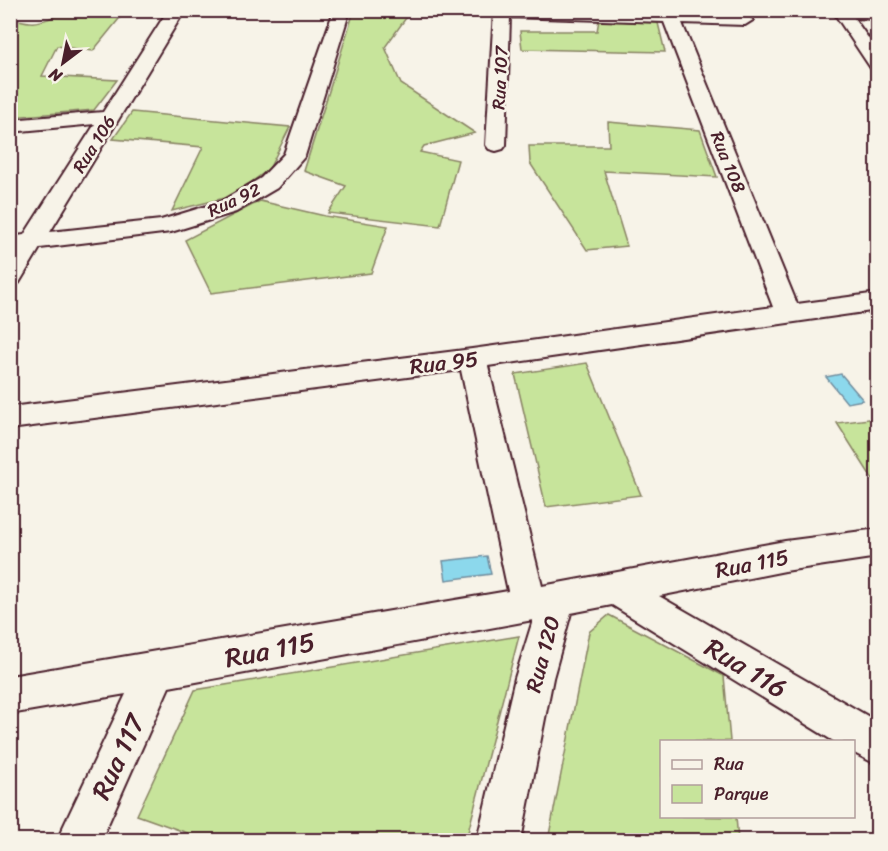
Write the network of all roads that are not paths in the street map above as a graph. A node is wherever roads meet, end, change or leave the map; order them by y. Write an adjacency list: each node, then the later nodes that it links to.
1 (177, 10): 9 (street, Rua 106)
2 (342, 10): 12 (street, Rua 92)
3 (502, 11): 5 (street); 11 (street, Rua 107)
4 (840, 11): 6 (street); 8 (street)
5 (669, 14): 7 (street); 15 (street, Rua 108)
6 (878, 14)
7 (745, 20)
8 (878, 66)
9 (111, 117): 10 (street); 12 (street, Rua 106)
10 (10, 126)
11 (496, 145)
12 (22, 243): 13 (street, Rua 106)
13 (10, 277)
14 (878, 301): 15 (street, Rua 95)
15 (788, 313): 16 (street, Rua 95)
16 (472, 359): 17 (street, Rua 95); 20 (street, Rua 120)
17 (10, 418)
18 (878, 543): 19 (street, Rua 115)
19 (616, 589): 20 (street, Rua 115); 23 (street, Rua 116)
20 (543, 602): 21 (street, Rua 115); 25 (street, Rua 120)
21 (156, 672): 22 (street, Rua 115); 24 (street, Rua 117)
22 (10, 695)
23 (878, 745)
24 (79, 840)
25 (499, 840)

